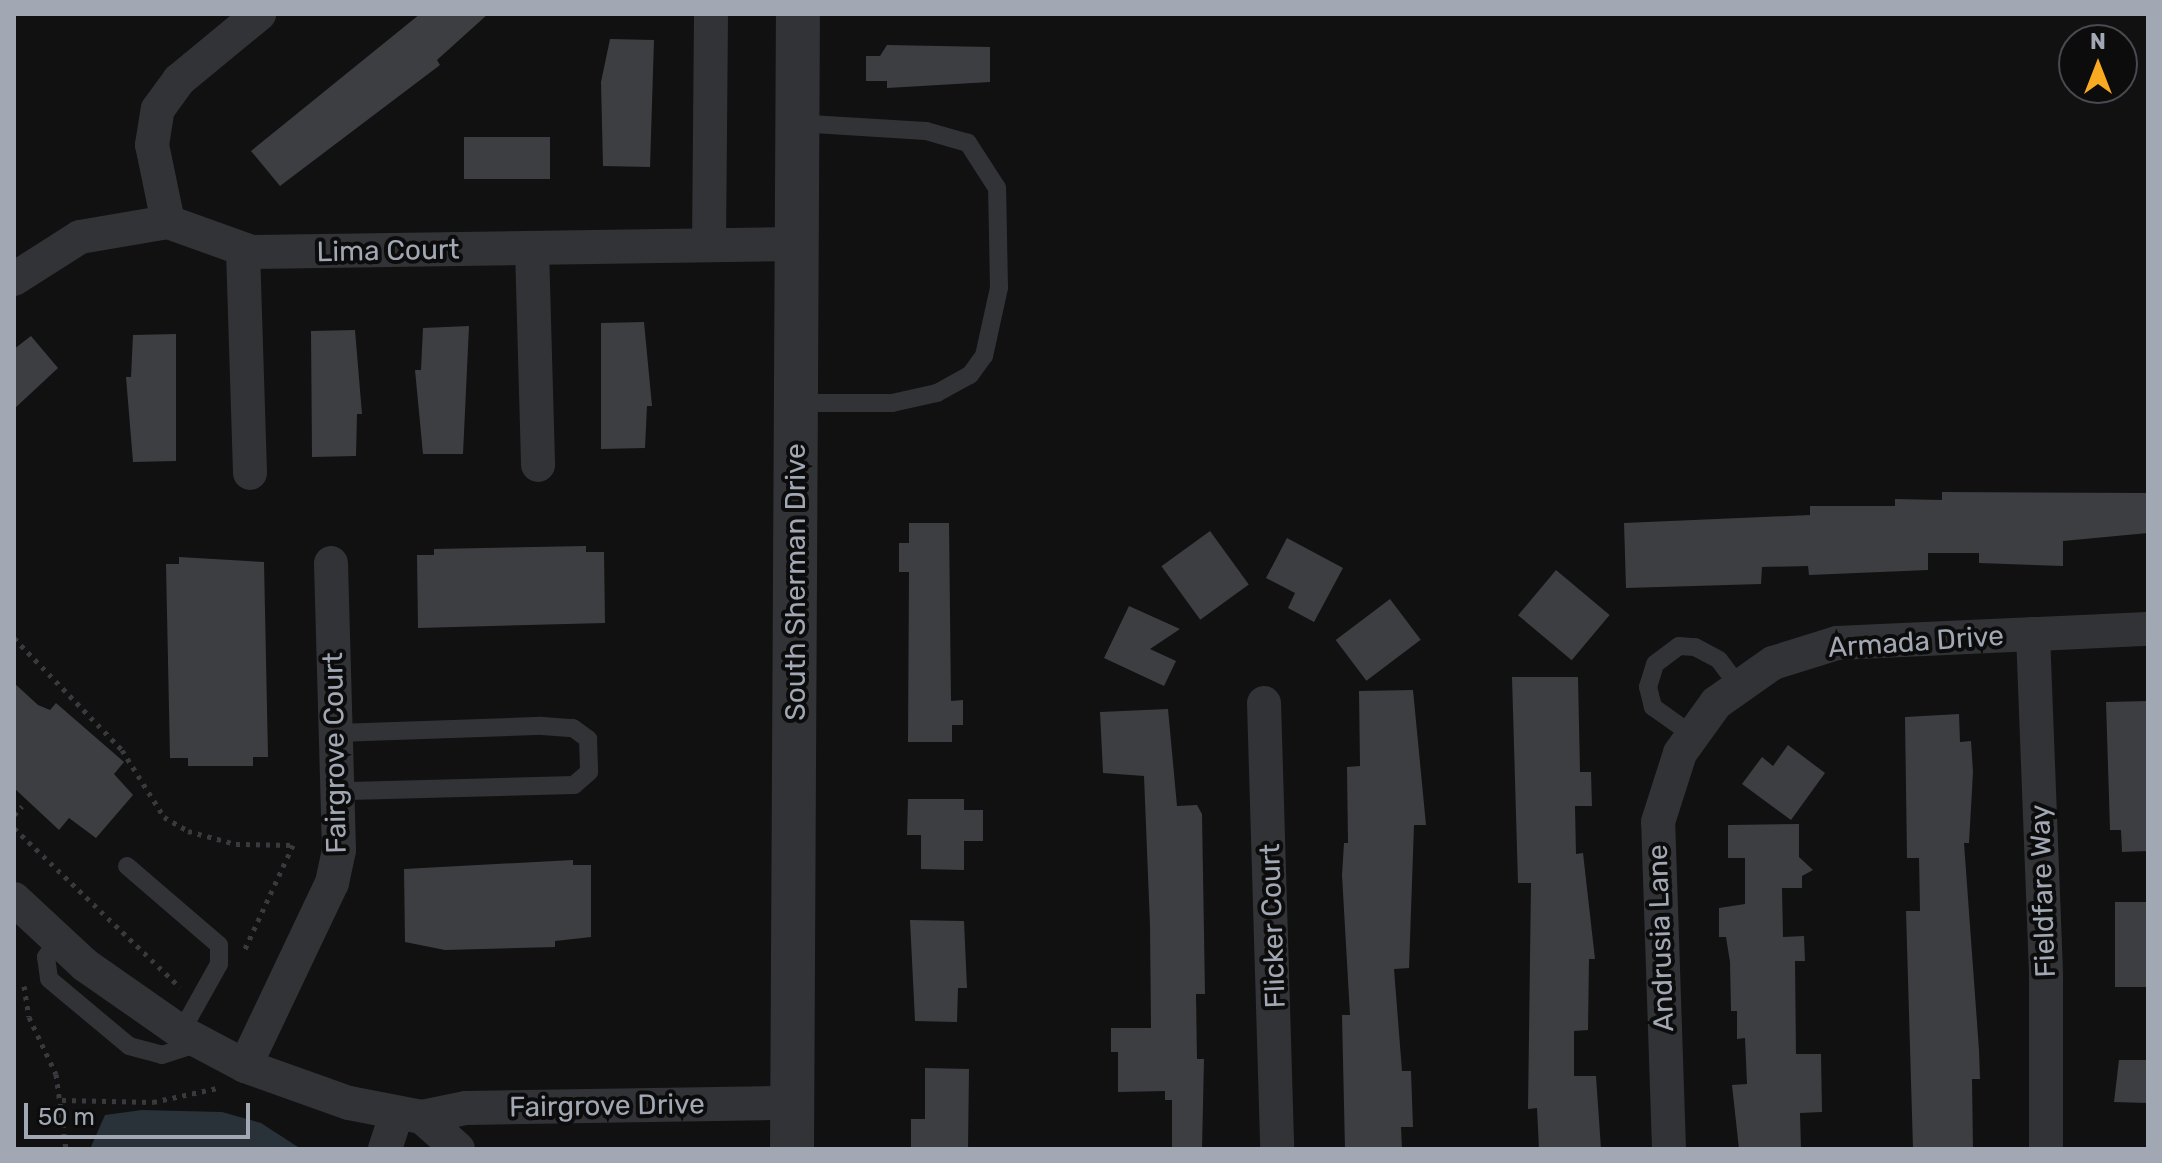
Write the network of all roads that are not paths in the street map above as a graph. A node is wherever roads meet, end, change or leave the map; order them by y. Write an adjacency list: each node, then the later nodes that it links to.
1 (259, 14): 5 (street)
2 (711, 14): 7 (street)
3 (798, 14): 4 (street, South Sherman Drive)
4 (797, 123): 6 (street, South Sherman Drive); 11 (lane)
5 (168, 222): 9 (street, Lima Court); 10 (street)
6 (796, 244): 7 (street, Lima Court); 11 (street, South Sherman Drive)
7 (709, 245): 8 (street, Lima Court)
8 (532, 248): 9 (street, Lima Court); 12 (street)
9 (243, 250): 13 (street)
10 (14, 279)
11 (796, 403): 27 (street, South Sherman Drive)
12 (538, 465)
13 (250, 473)
14 (331, 563): 19 (street, Fairgrove Court)
15 (2148, 629): 16 (street, Armada Drive)
16 (2033, 634): 17 (street, Armada Drive); 34 (street, Fieldfare Way)
17 (1738, 685): 20 (street, Andrusia Lane); 20 (lane)
18 (1264, 703): 32 (street, Flicker Court)
19 (337, 733): 21 (street, Fairgrove Court); 21 (lane)
20 (1691, 734): 33 (street, Andrusia Lane)
21 (339, 791): 26 (street, Fairgrove Court)
22 (127, 866): 25 (lane)
23 (14, 899): 24 (street, Fairgrove Drive)
24 (58, 940): 25 (street, Fairgrove Drive); 25 (lane)
25 (192, 1027): 26 (street, Fairgrove Drive)
26 (234, 1072): 28 (street, Fairgrove Drive)
27 (793, 1103): 28 (street, Fairgrove Drive); 31 (street, South Sherman Drive)
28 (410, 1115): 29 (street); 30 (street, Fairgrove Drive)
29 (385, 1149)
30 (458, 1149)
31 (792, 1149)
32 (1277, 1149)
33 (1669, 1149)
34 (2046, 1149)

